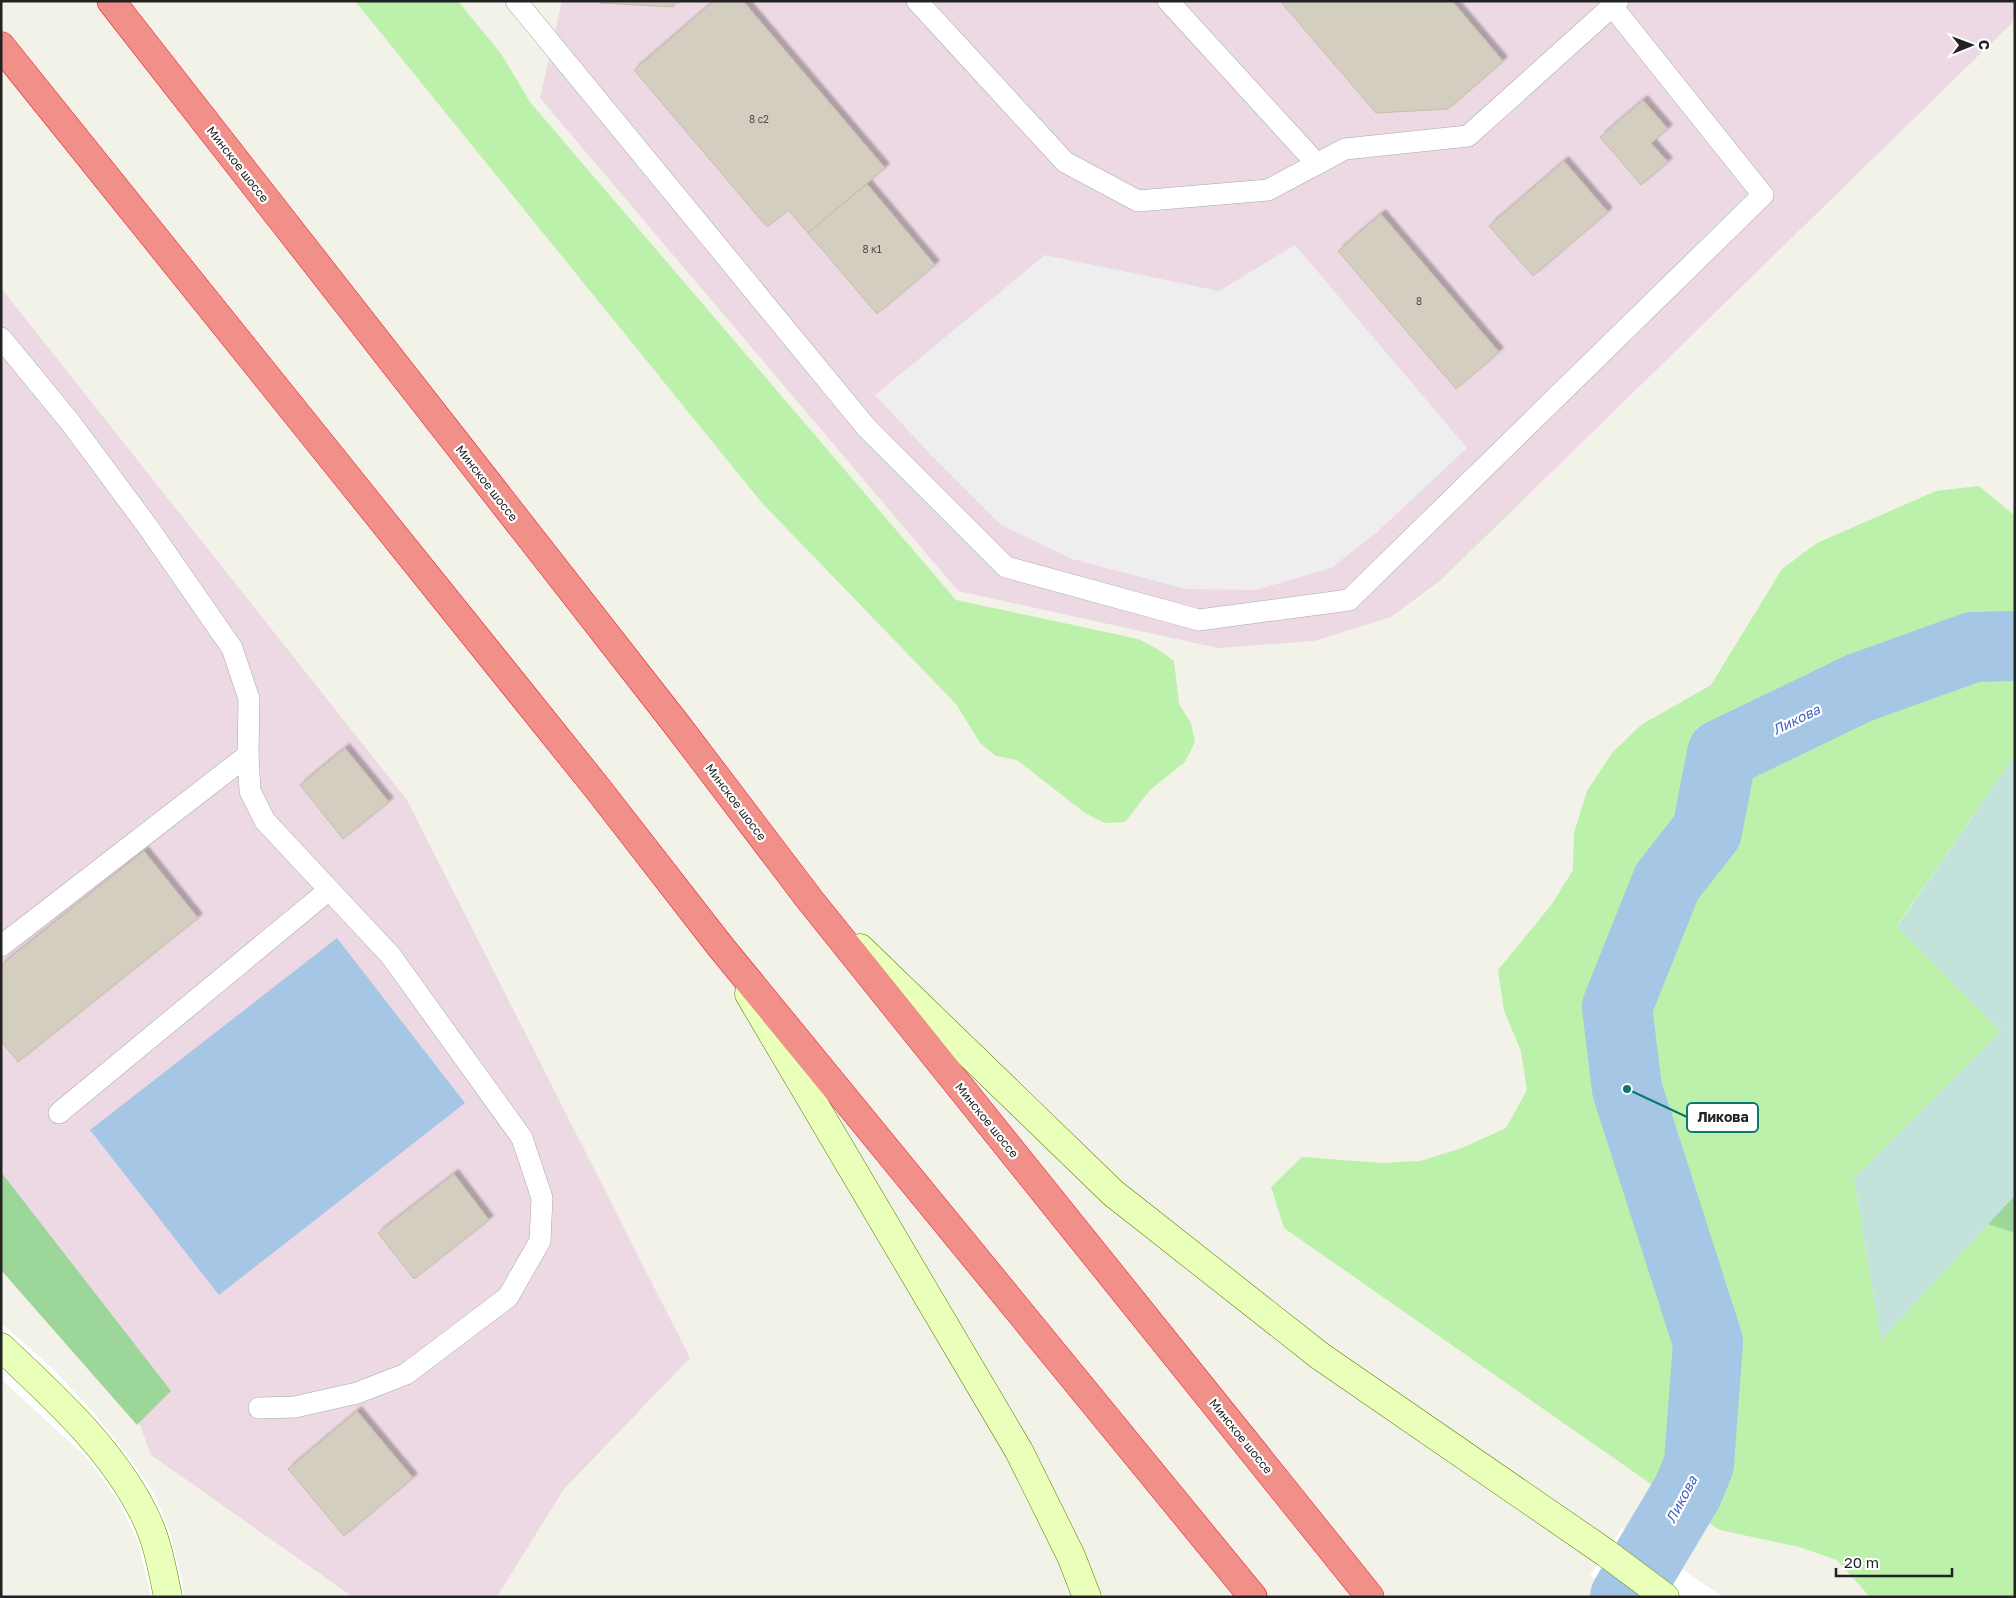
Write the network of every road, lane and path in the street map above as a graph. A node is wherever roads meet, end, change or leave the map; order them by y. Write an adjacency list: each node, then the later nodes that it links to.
1 (111, 1): 11 (highway, Минское шоссе)
2 (516, 1): 5 (lane)
3 (917, 1): 7 (lane)
4 (1168, 1): 7 (lane)
5 (1615, 4): 7 (lane)
6 (1, 46): 13 (highway)
7 (1317, 164)
8 (1, 338): 9 (lane)
9 (248, 755): 10 (lane); 12 (lane)
10 (329, 890): 14 (lane); 16 (lane)
11 (810, 900): 20 (highway, Минское шоссе); 21 (street)
12 (1, 946)
13 (720, 946): 18 (street); 19 (highway)
14 (59, 1113)
15 (1, 1347): 17 (street)
16 (259, 1408)
17 (168, 1597)
18 (1087, 1597)
19 (1253, 1597)
20 (1370, 1597)
21 (1665, 1597)

